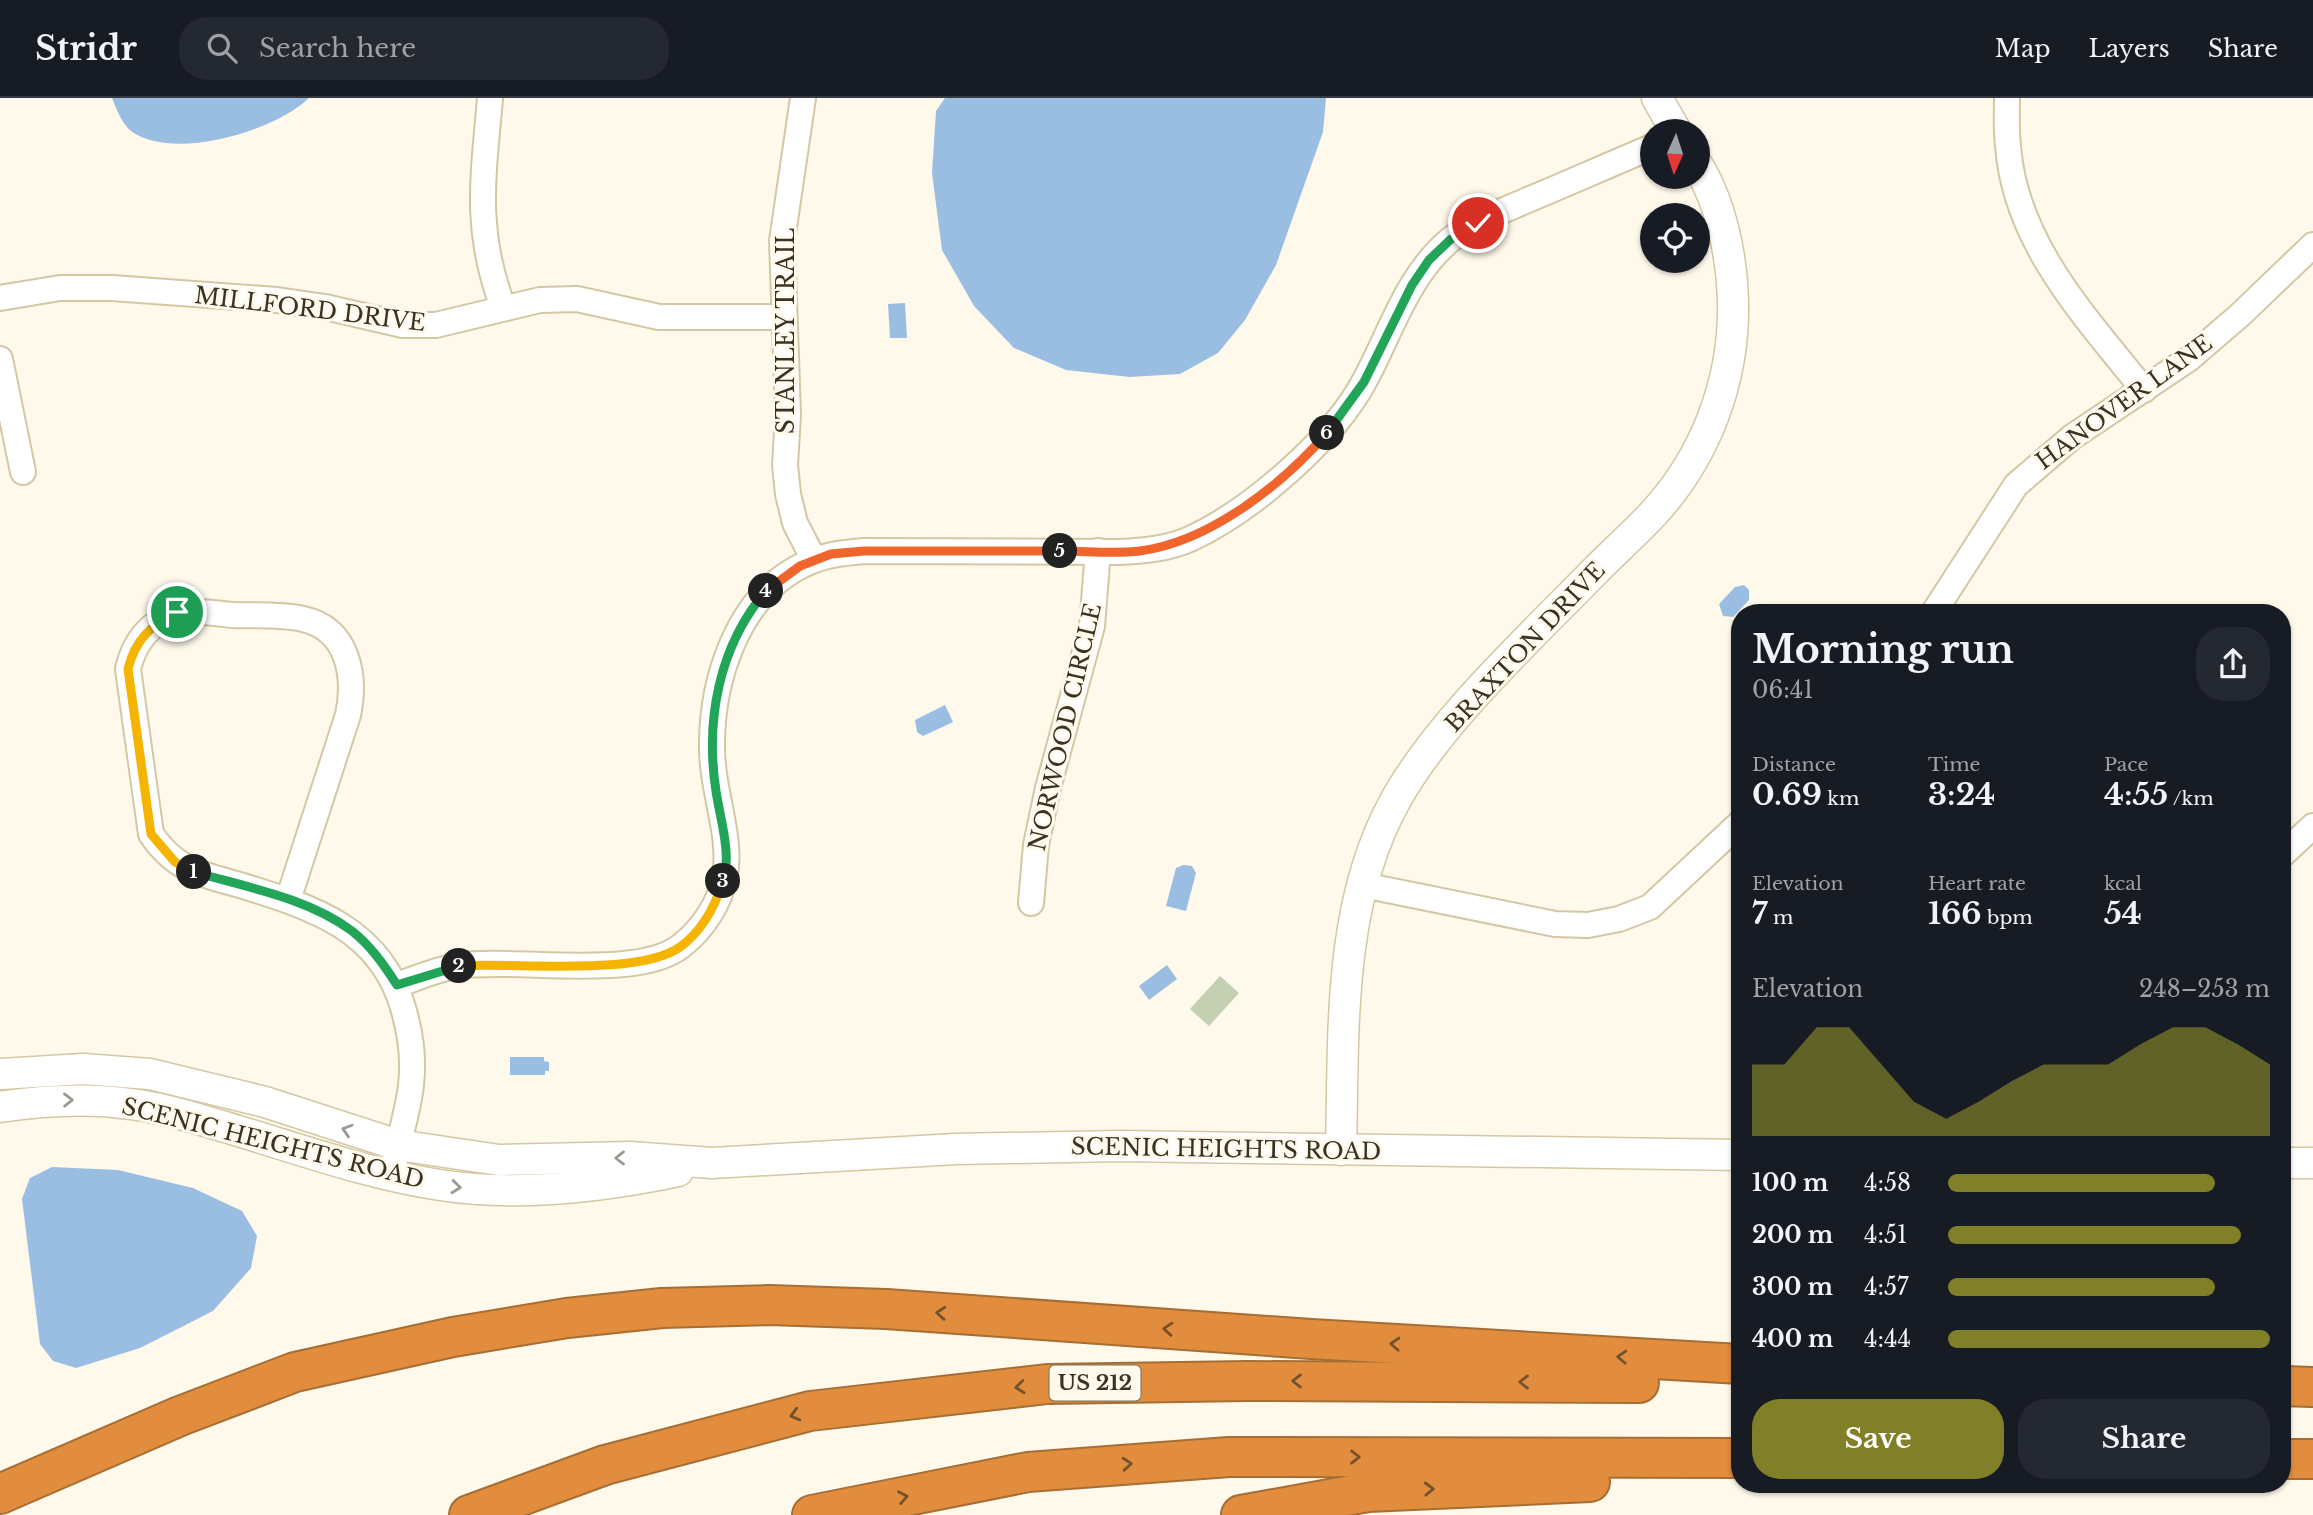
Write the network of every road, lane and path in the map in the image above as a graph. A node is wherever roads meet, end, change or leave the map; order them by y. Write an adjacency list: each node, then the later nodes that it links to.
1 (803, 98): 11 (street, STANLEY TRAIL)
2 (1657, 98): 5 (street)
3 (2007, 98): 13 (street)
4 (490, 99): 10 (street)
5 (1669, 119)
6 (1640, 152): 15 (street)
7 (1707, 189): 21 (street, BRAXTON DRIVE)
8 (2313, 245): 13 (street, HANOVER LANE)
9 (0, 298): 10 (street, MILLFORD DRIVE)
10 (503, 307): 11 (street, MILLFORD DRIVE)
11 (784, 317): 16 (street, STANLEY TRAIL)
12 (0, 359): 14 (street)
13 (2144, 390): 17 (street, HANOVER LANE)
14 (23, 472)
15 (1098, 551): 16 (street); 23 (street, NORWOOD CIRCLE)
16 (814, 560): 24 (street)
17 (1939, 604)
18 (2313, 826): 20 (street)
19 (1731, 831): 21 (street)
20 (2291, 847)
21 (1363, 886): 28 (street, BRAXTON DRIVE)
22 (288, 900): 22 (street); 24 (street)
23 (1031, 903)
24 (397, 985): 27 (street)
25 (0, 1074): 27 (street, SCENIC HEIGHTS ROAD, one-way to 25)
26 (0, 1107): 33 (street, SCENIC HEIGHTS ROAD, one-way to 33)
27 (398, 1145): 30 (street, SCENIC HEIGHTS ROAD, one-way to 27); 33 (street)
28 (1341, 1150): 29 (street, SCENIC HEIGHTS ROAD); 30 (street, SCENIC HEIGHTS ROAD)
29 (1731, 1155)
30 (712, 1163): 33 (street, SCENIC HEIGHTS ROAD, one-way to 30)
31 (2291, 1163): 32 (street)
32 (2313, 1163)
33 (391, 1175)
34 (1731, 1363): 42 (highway, one-way to 42)
35 (1731, 1383): 43 (highway, US 212, one-way to 43)
36 (2291, 1386): 37 (highway)
37 (2313, 1387)
38 (1731, 1458): 44 (highway, one-way to 38)
39 (2291, 1459): 40 (highway)
40 (2313, 1459)
41 (1731, 1478): 45 (highway, one-way to 41)
42 (0, 1494)
43 (469, 1515)
44 (812, 1515)
45 (1241, 1515)

